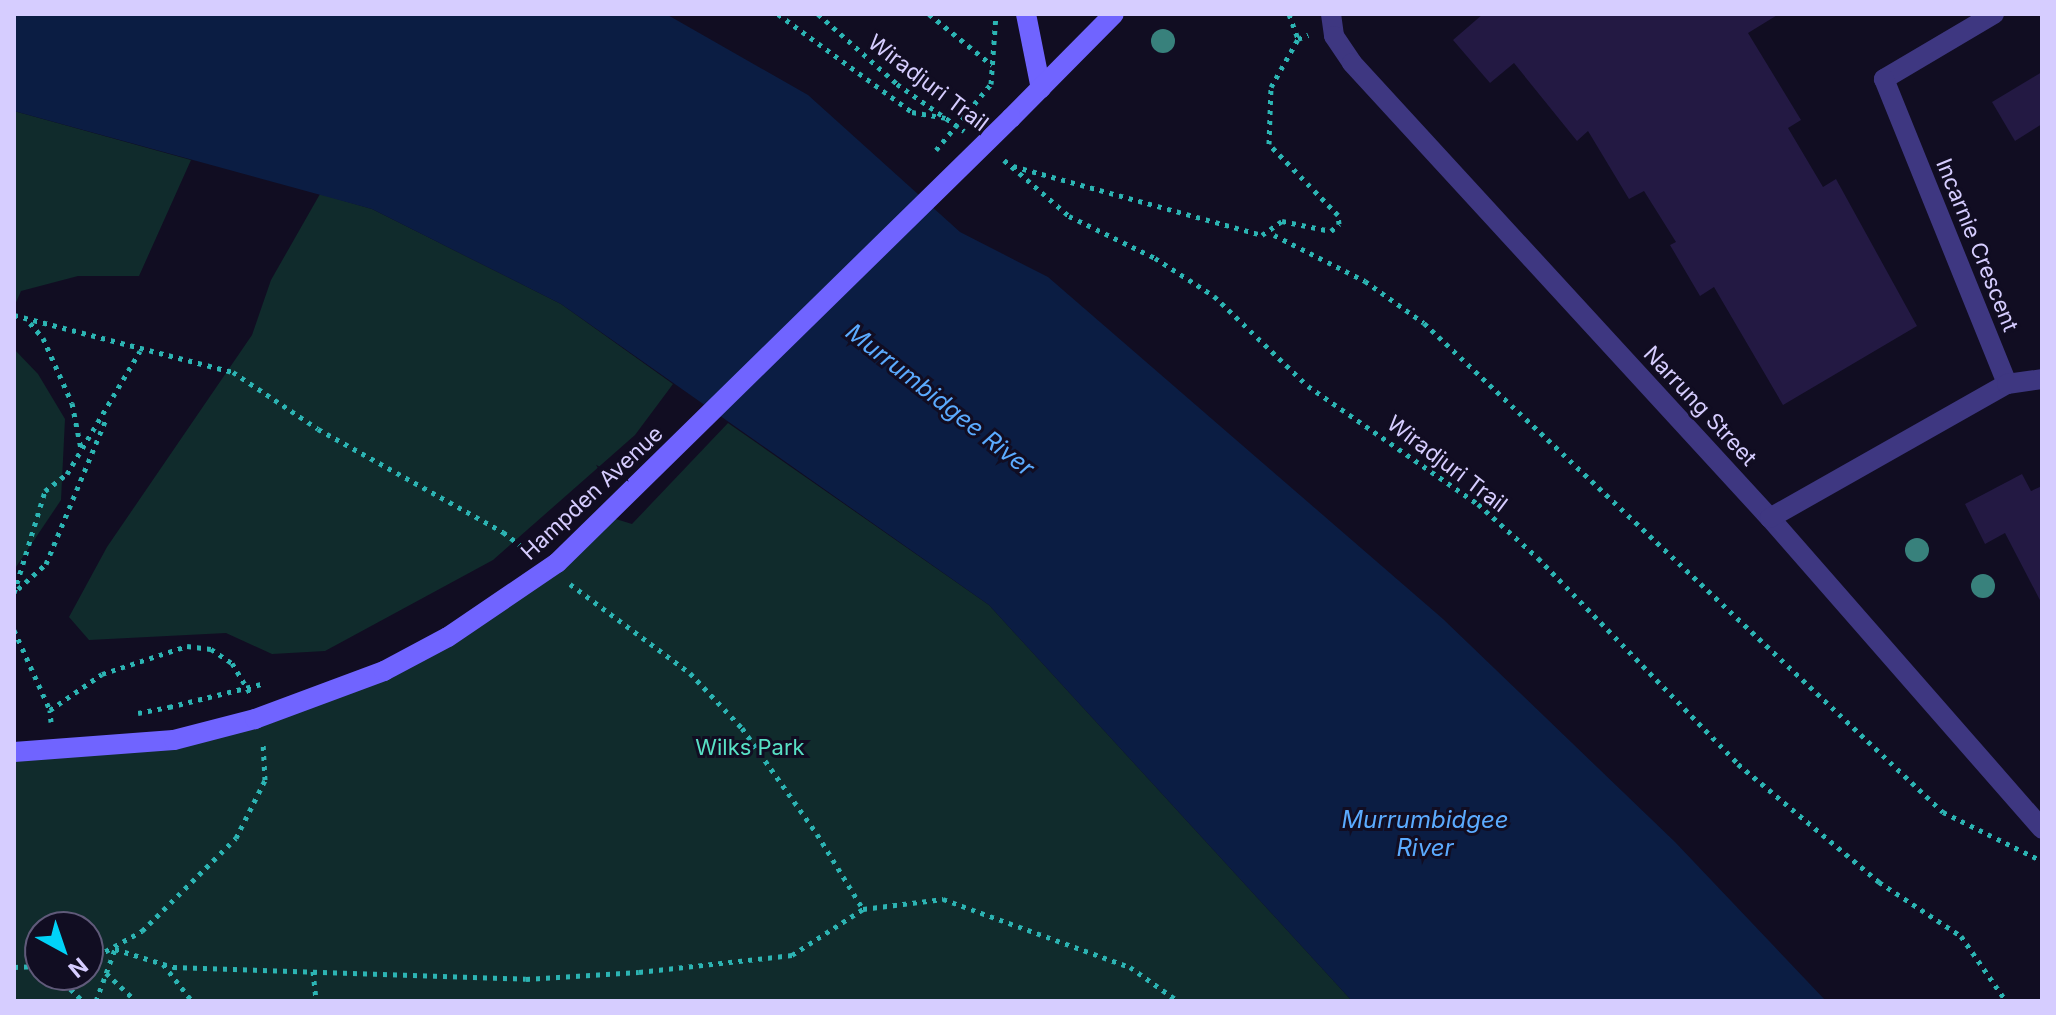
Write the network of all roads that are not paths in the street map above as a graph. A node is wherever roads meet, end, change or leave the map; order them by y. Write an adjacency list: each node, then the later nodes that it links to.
1 (1026, 14): 5 (main road)
2 (1114, 14): 5 (main road, Hampden Avenue)
3 (1994, 14): 7 (street, Incarnie Crescent)
4 (1331, 20): 8 (street, Narrung Street)
5 (1041, 89): 9 (main road, Hampden Avenue, bridge)
6 (2042, 379): 7 (street)
7 (2007, 384): 8 (street)
8 (1770, 518): 10 (street, Narrung Street)
9 (14, 752)
10 (2042, 829)

